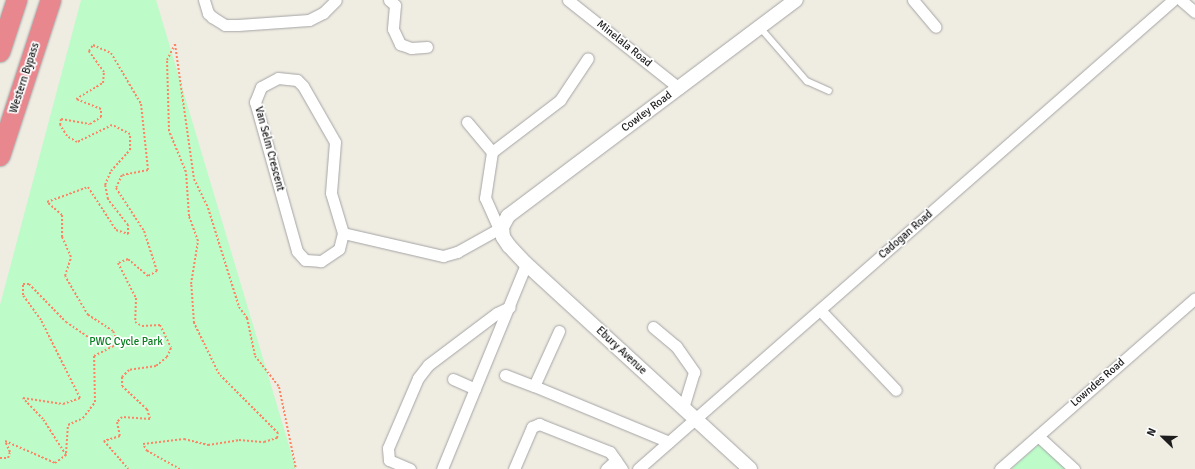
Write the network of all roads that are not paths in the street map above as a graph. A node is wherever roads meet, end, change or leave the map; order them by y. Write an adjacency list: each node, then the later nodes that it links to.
1 (17, 0): 15 (highway)
2 (51, 0): 21 (highway, Western Bypass)
3 (204, 0): 4 (street)
4 (336, 0)
5 (568, 0): 17 (street, Minelala Road)
6 (796, 0): 12 (street, Cowley Road)
7 (913, 0): 13 (street)
8 (1173, 0): 27 (street, Cadogan Road)
9 (1181, 0): 11 (street)
10 (394, 2): 14 (street)
11 (1195, 12)
12 (760, 27): 17 (street, Cowley Road); 18 (lane)
13 (936, 27)
14 (427, 47)
15 (0, 52)
16 (588, 58): 20 (street)
17 (679, 88): 22 (street, Cowley Road)
18 (829, 90)
19 (467, 122): 20 (street)
20 (492, 152): 22 (street)
21 (0, 156)
22 (501, 228): 23 (street); 24 (street, Ebury Avenue)
23 (343, 233): 23 (street, Van Selm Crescent)
24 (526, 264): 26 (street); 35 (street, Ebury Avenue)
25 (1195, 298): 37 (street, Lowndes Road)
26 (510, 307): 33 (street); 40 (street)
27 (820, 310): 34 (street); 36 (street, Cadogan Road)
28 (653, 327): 35 (street)
29 (559, 331): 32 (street)
30 (505, 375): 32 (street)
31 (452, 379): 33 (street)
32 (534, 386): 38 (street)
33 (475, 389): 41 (street)
34 (896, 390)
35 (683, 408): 36 (street, Ebury Avenue)
36 (696, 419): 38 (street, Cadogan Road); 45 (street, Ebury Avenue)
37 (1038, 436): 46 (street, Lowndes Road); 47 (street)
38 (669, 442): 44 (street, Cadogan Road)
39 (619, 465): 42 (street); 43 (street)
40 (410, 469)
41 (442, 469)
42 (514, 469)
43 (606, 469)
44 (638, 469)
45 (750, 469)
46 (1000, 469)
47 (1074, 469)

